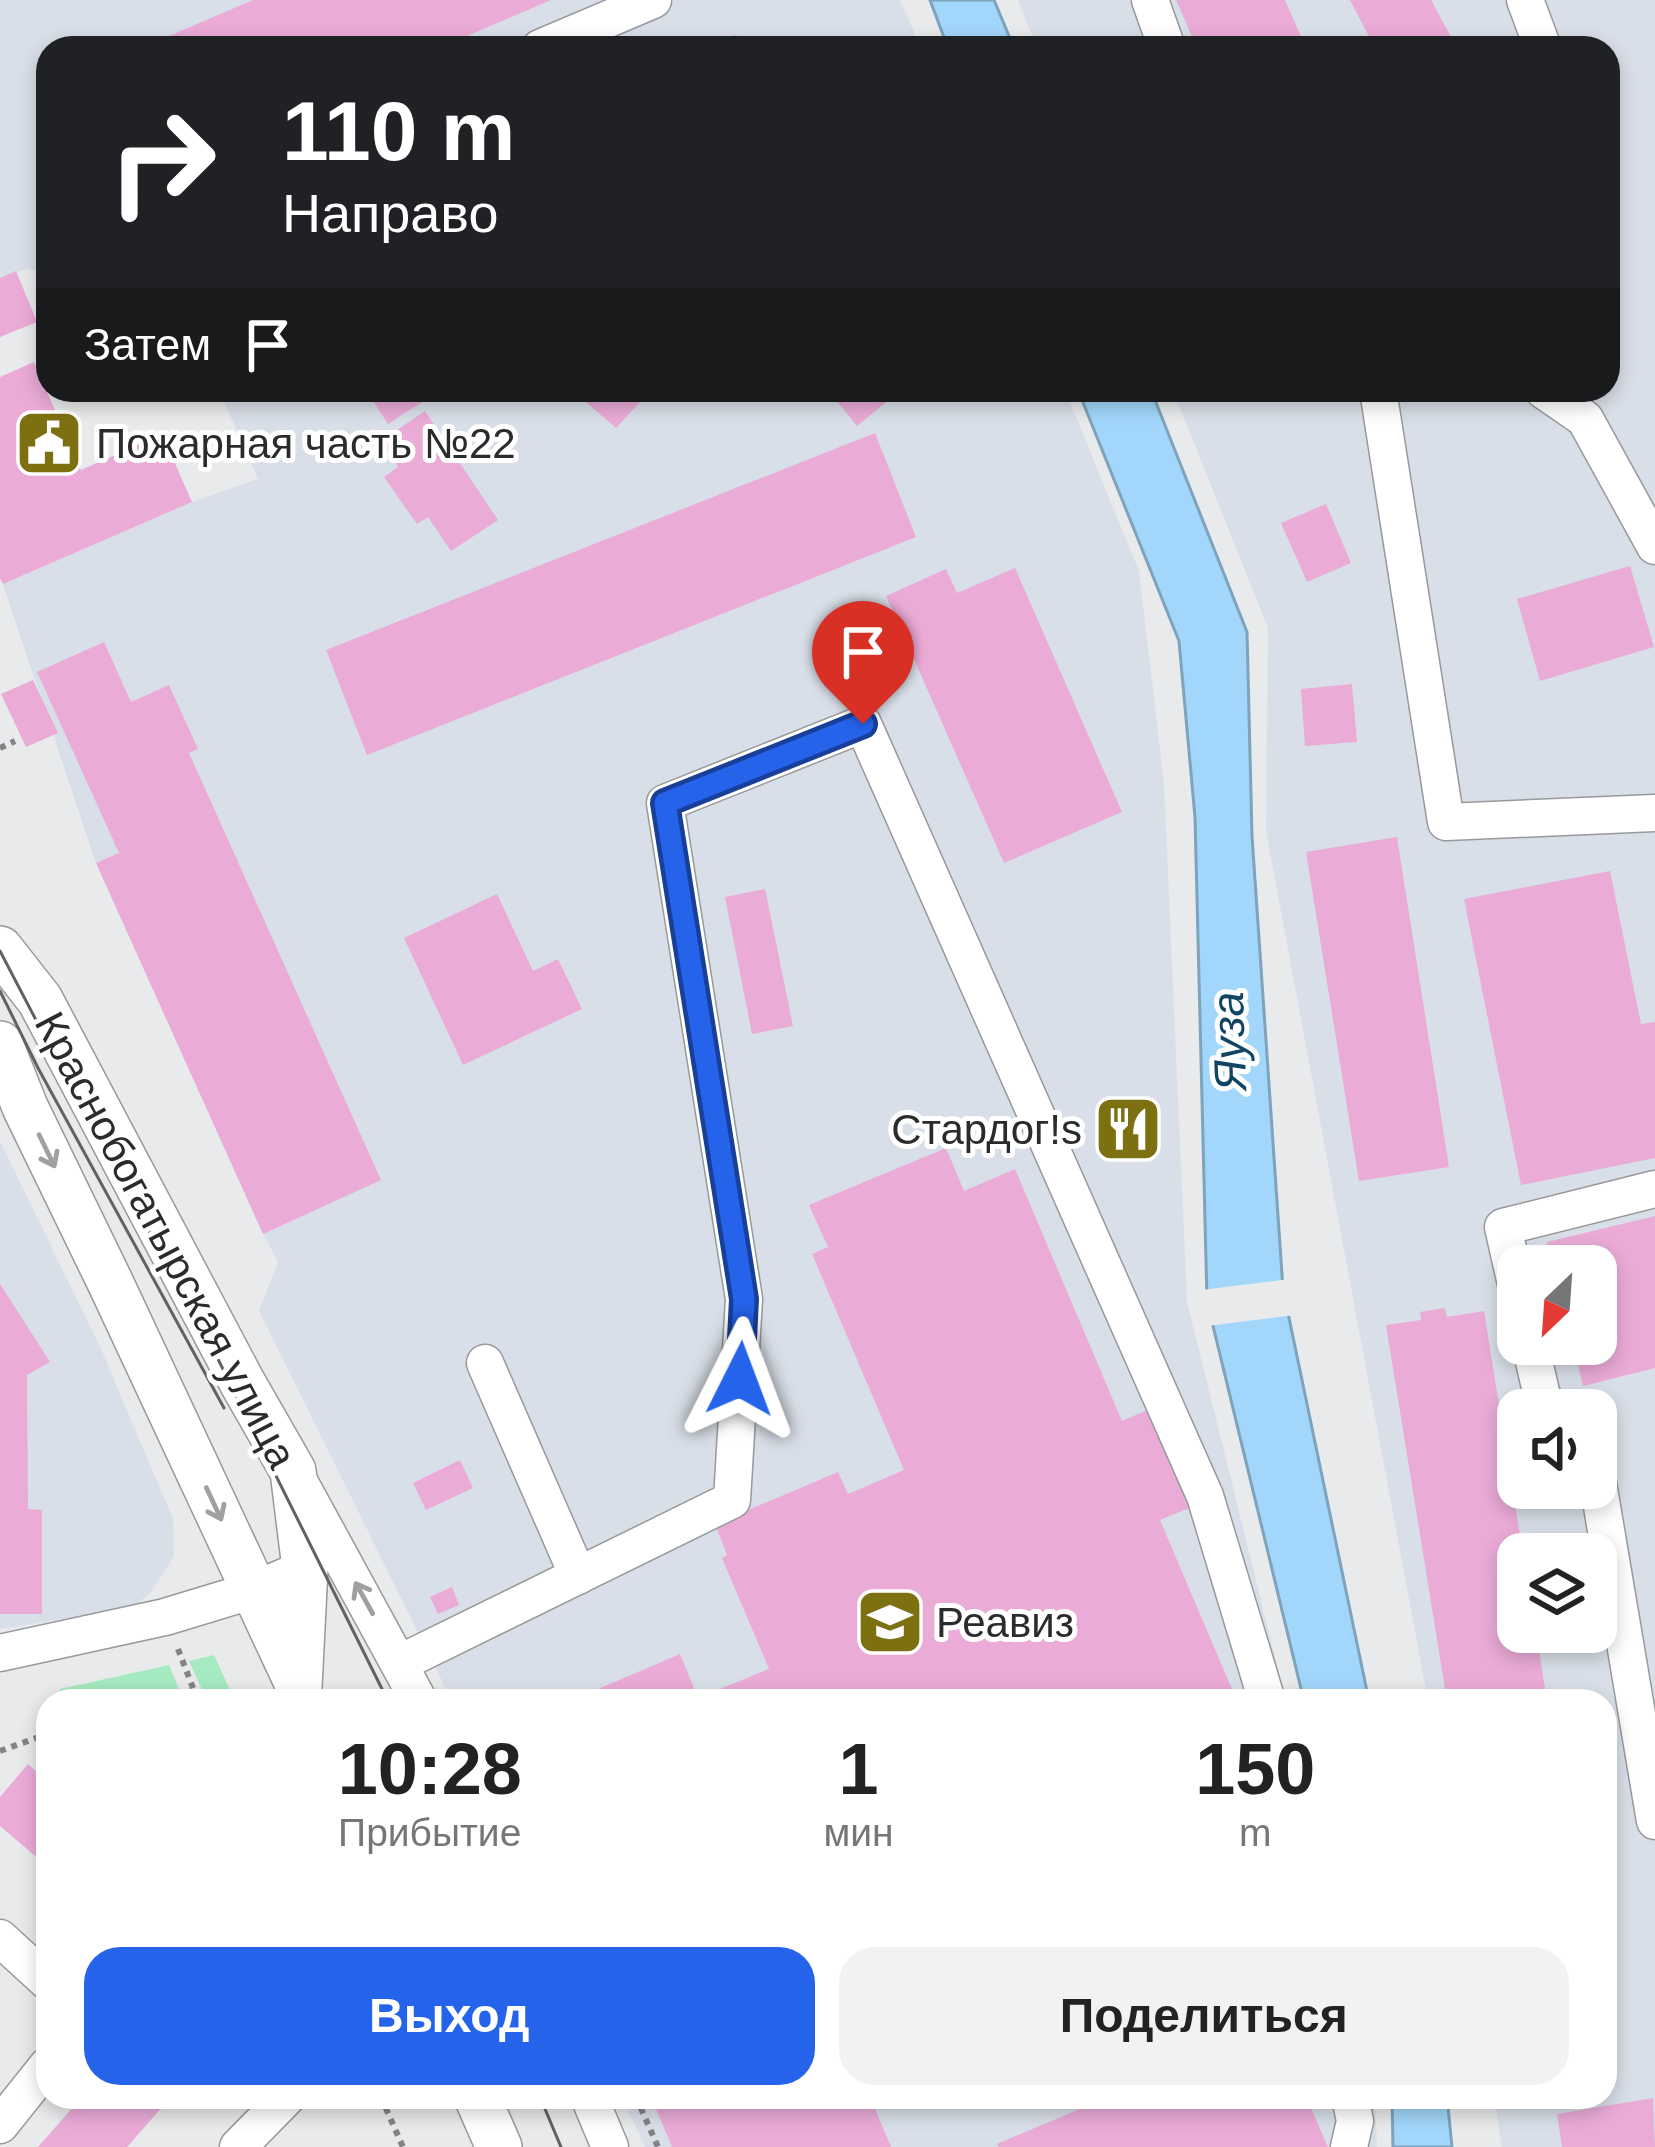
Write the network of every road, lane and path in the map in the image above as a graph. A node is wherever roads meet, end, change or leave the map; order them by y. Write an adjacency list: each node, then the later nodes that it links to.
1 (653, 0): 4 (street)
2 (1150, 0): 5 (street)
3 (1526, 0): 6 (street)
4 (568, 36)
5 (1163, 36)
6 (1539, 36)
7 (1380, 402): 12 (street)
8 (1561, 402): 9 (street)
9 (1655, 546)
10 (15, 742): 11 (path)
11 (0, 748)
12 (1655, 813)
13 (0, 949): 18 (main road, Краснобогатырская улица)
14 (0, 1044): 22 (main road, Краснобогатырская улица, one-way to 22)
15 (1655, 1189): 16 (street)
16 (1507, 1245)
17 (484, 1364): 21 (street)
18 (293, 1471): 20 (main road, Краснобогатырская улица); 25 (street, one-way to 18)
19 (1602, 1509): 33 (street)
20 (305, 1568): 22 (street); 28 (main road, Краснобогатырская улица)
21 (578, 1576): 25 (street); 30 (street)
22 (254, 1590): 23 (street); 27 (main road, Краснобогатырская улица)
23 (165, 1617): 24 (street); 26 (path)
24 (0, 1653)
25 (400, 1663): 29 (street)
26 (194, 1689)
27 (300, 1689)
28 (302, 1689)
29 (413, 1689)
30 (1263, 1689)
31 (36, 1738): 32 (path)
32 (0, 1751)
33 (1655, 1821)
34 (0, 1938): 35 (street)
35 (36, 1971)
36 (36, 2080): 43 (street)
37 (275, 2109): 44 (street)
38 (386, 2109): 45 (path)
39 (482, 2109): 46 (main road)
40 (594, 2109): 47 (street)
41 (641, 2109): 48 (path)
42 (1352, 2109): 49 (street)
43 (0, 2125)
44 (238, 2147)
45 (403, 2147)
46 (499, 2147)
47 (610, 2147)
48 (658, 2147)
49 (1349, 2147)

